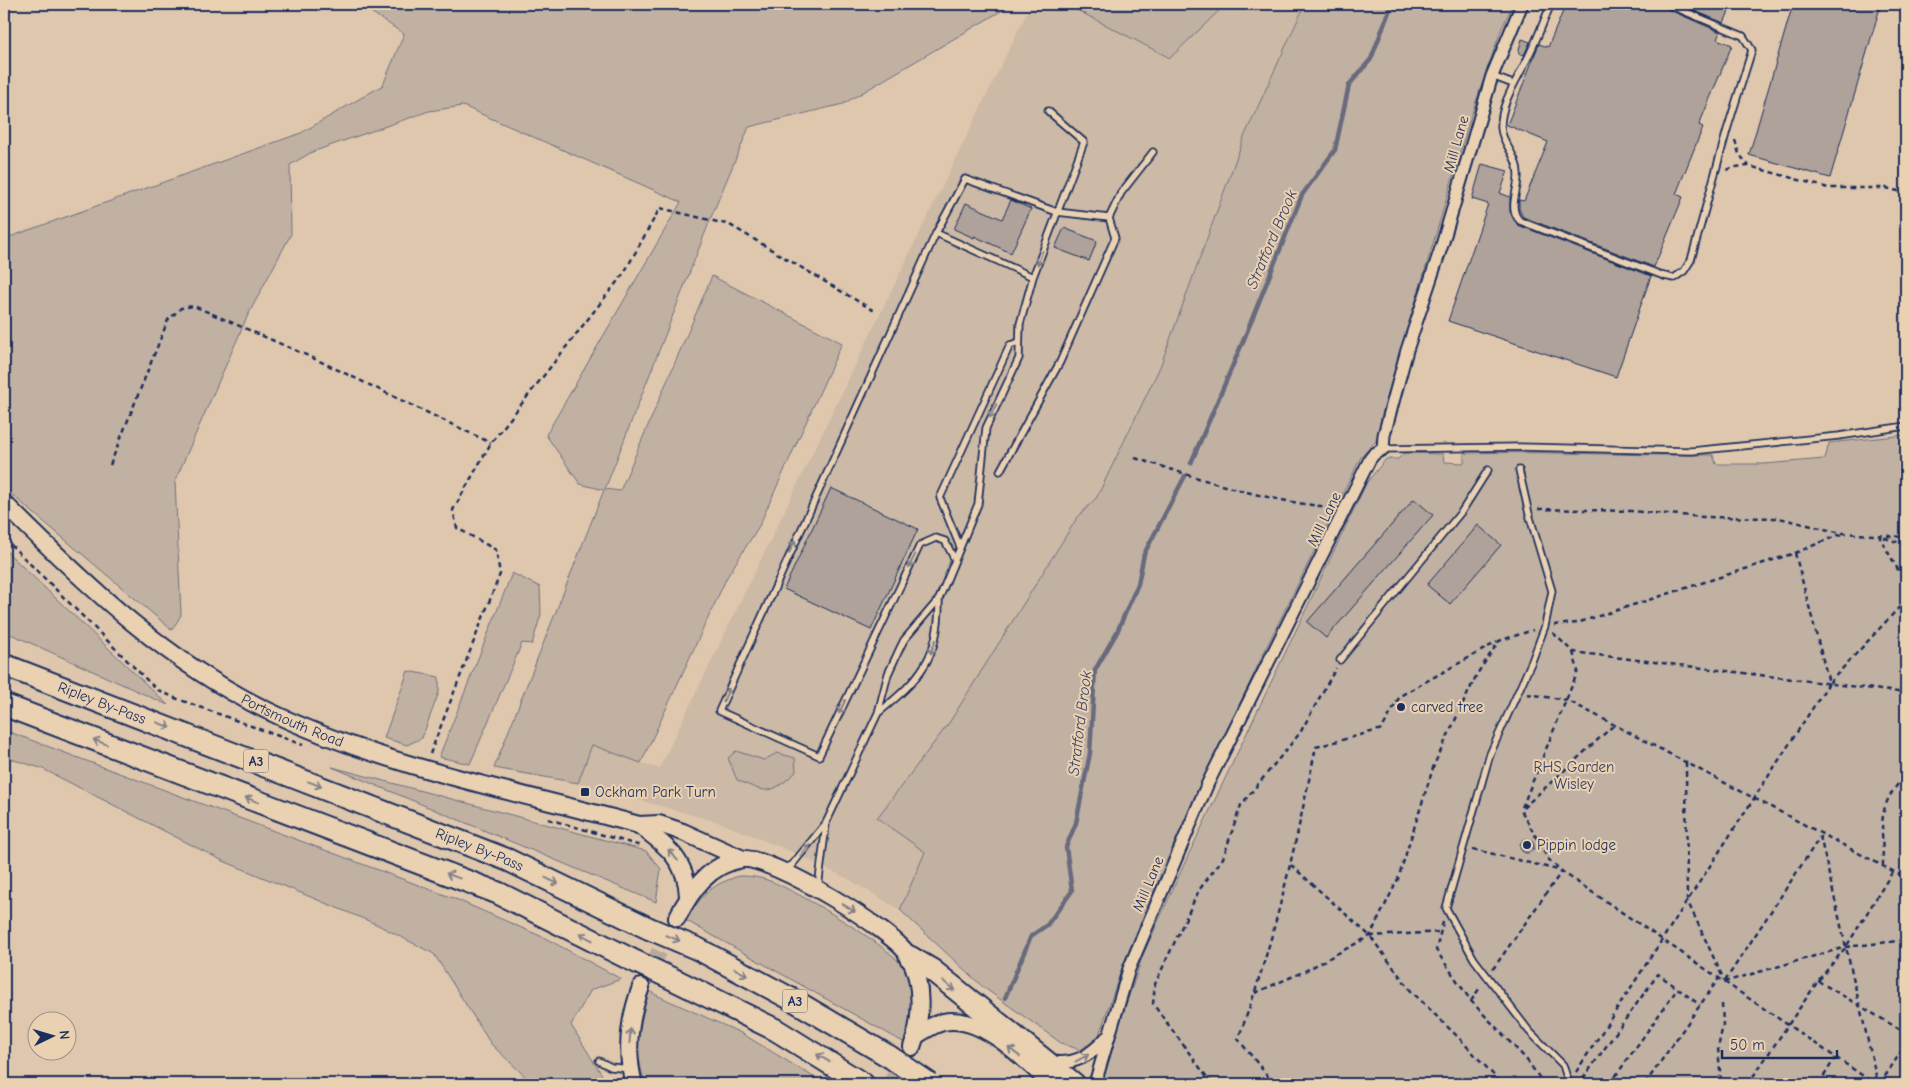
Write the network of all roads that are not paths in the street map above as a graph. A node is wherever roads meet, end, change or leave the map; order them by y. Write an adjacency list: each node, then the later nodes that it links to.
1 (1522, 4): 4 (street, Mill Lane)
2 (1551, 4): 5 (lane)
3 (1667, 4): 5 (lane)
4 (1492, 76): 5 (lane); 14 (street, Mill Lane)
5 (1513, 84)
6 (1048, 111): 8 (lane)
7 (1153, 152): 9 (lane)
8 (1057, 212): 9 (lane); 10 (lane); 11 (lane, one-way to 11)
9 (1109, 218): 17 (lane)
10 (936, 233): 11 (lane); 20 (lane, one-way to 10)
11 (1033, 277): 12 (lane)
12 (1020, 342): 19 (lane, one-way to 19); 19 (lane)
13 (1906, 426): 14 (lane)
14 (1384, 449): 35 (street, Mill Lane)
15 (1488, 470): 22 (lane)
16 (1519, 470): 44 (lane)
17 (1000, 471)
18 (4, 503): 27 (main road, Portsmouth Road)
19 (960, 547): 20 (lane)
20 (955, 560): 21 (lane)
21 (939, 599): 25 (lane); 25 (lane, one-way to 25)
22 (1340, 660)
23 (4, 665): 40 (highway, Ripley By-Pass / A3, one-way to 40, bridge)
24 (4, 705): 39 (highway, A3, one-way to 24, bridge)
25 (878, 713): 26 (lane)
26 (826, 823): 29 (lane, one-way to 26); 30 (lane)
27 (639, 825): 28 (main road, Portsmouth Road); 31 (main road, Portsmouth Road, one-way to 27)
28 (742, 859): 29 (main road); 31 (main road)
29 (778, 869): 30 (main road)
30 (818, 891): 33 (main road, one-way to 33)
31 (688, 896): 32 (main road)
32 (677, 918)
33 (910, 957): 37 (highway, one-way to 37); 41 (main road, one-way to 33)
34 (640, 987): 38 (main road, one-way to 34)
35 (1110, 1034): 37 (street, Mill Lane, one-way to 35); 43 (street, Mill Lane)
36 (599, 1061): 38 (lane)
37 (1046, 1061): 42 (highway)
38 (632, 1076)
39 (863, 1084)
40 (930, 1084)
41 (1051, 1084)
42 (1074, 1084)
43 (1093, 1084)
44 (1569, 1084)

